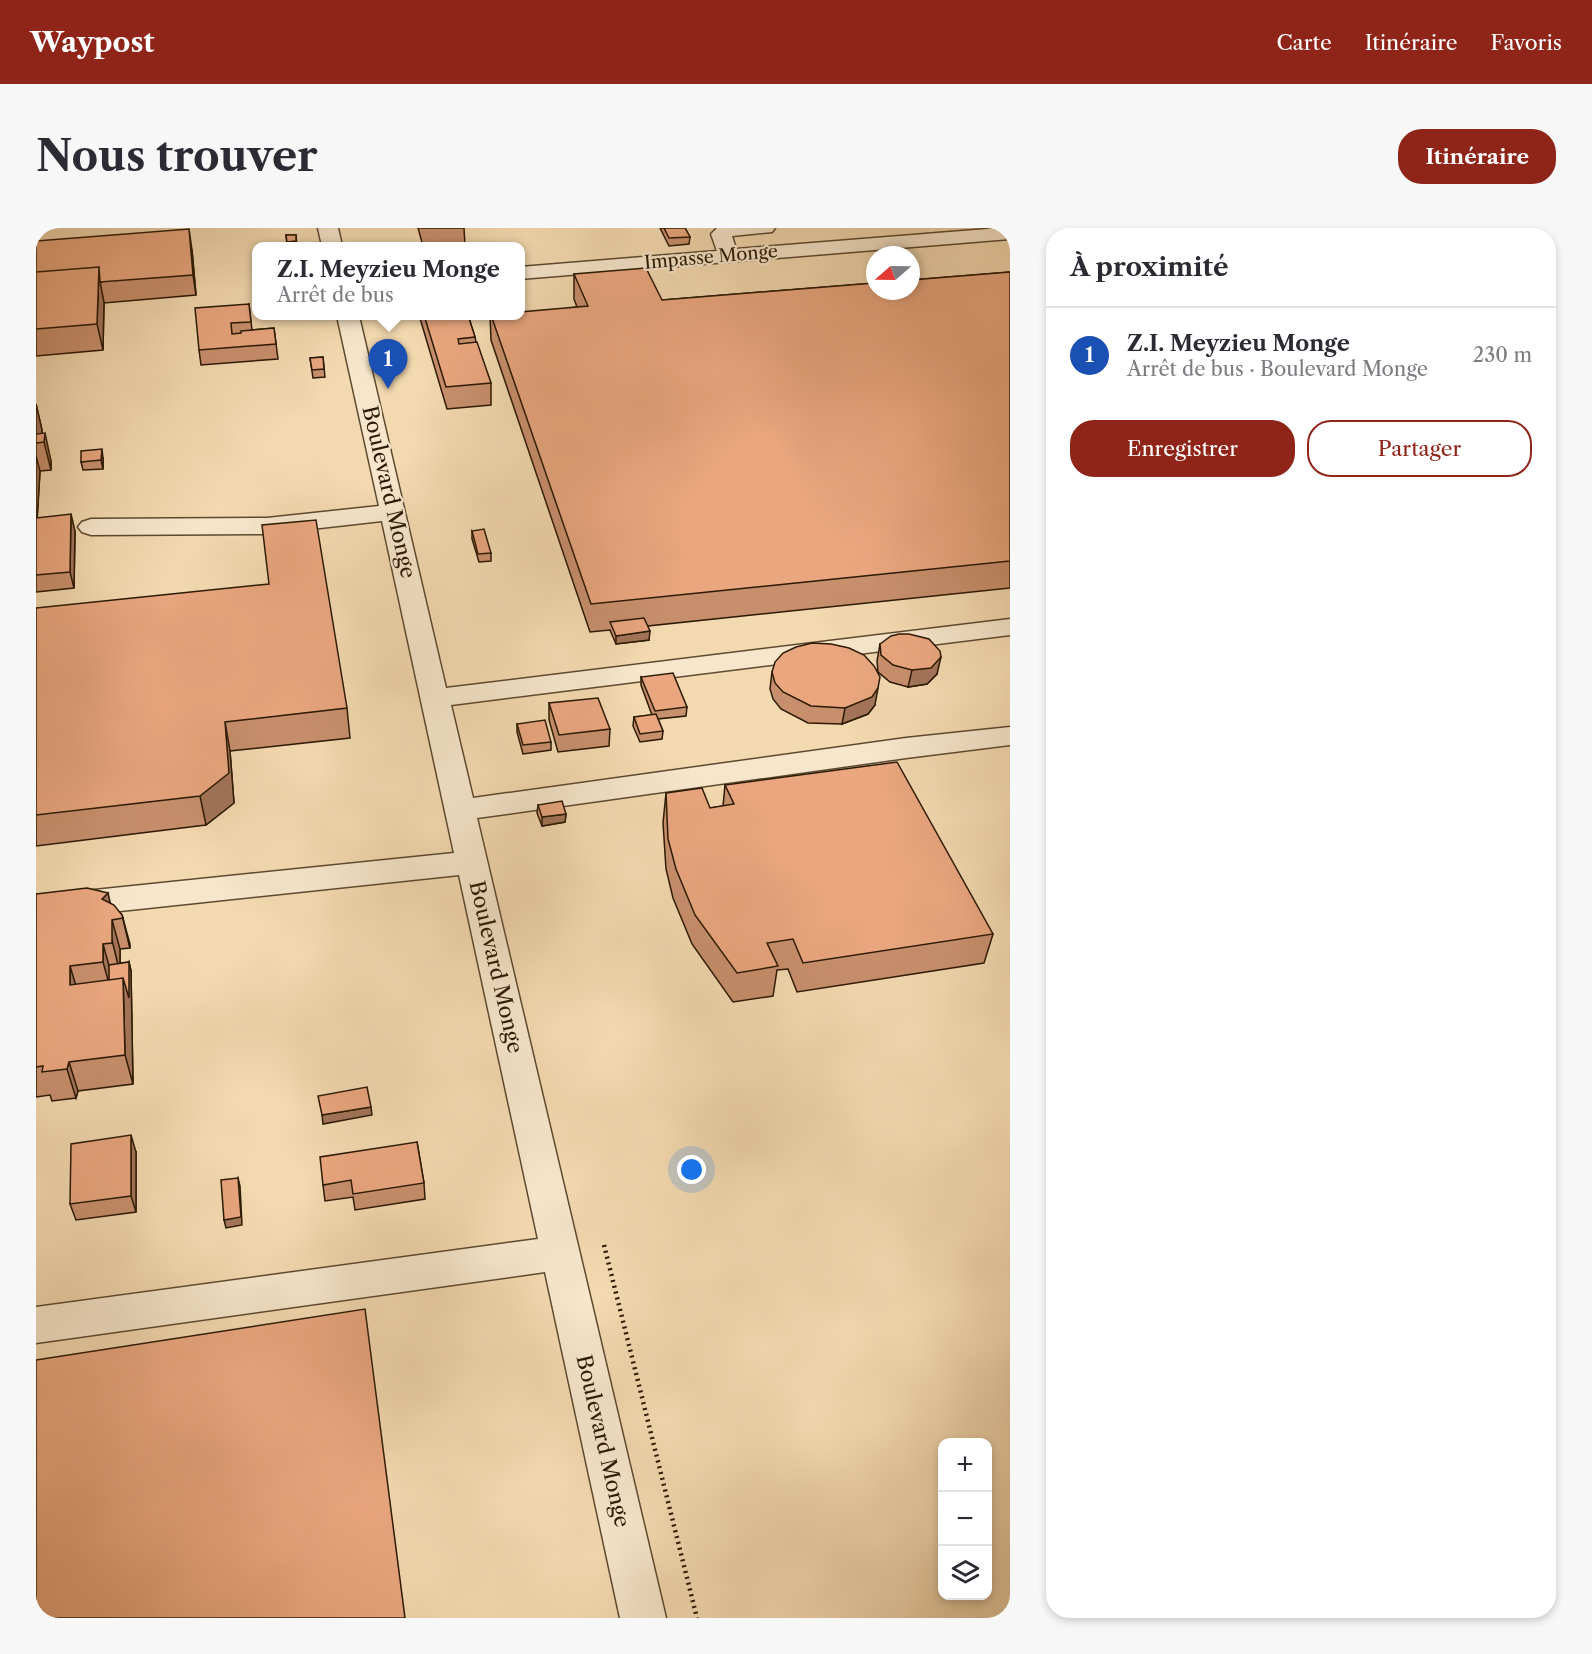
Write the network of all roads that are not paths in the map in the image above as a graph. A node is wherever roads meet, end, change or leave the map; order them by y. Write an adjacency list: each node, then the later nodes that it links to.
1 (765, 228): 5 (street)
2 (836, 228): 4 (street)
3 (1010, 233): 4 (street, Impasse Monge)
4 (846, 246): 5 (street, Impasse Monge)
5 (729, 256): 6 (street, Impasse Monge)
6 (525, 273)
7 (349, 320): 8 (street, Boulevard Monge)
8 (394, 512): 9 (street); 11 (street, Boulevard Monge)
9 (92, 527)
10 (1010, 627): 11 (street)
11 (436, 698): 13 (street, Boulevard Monge)
12 (1010, 736): 13 (street)
13 (461, 810): 14 (street, Boulevard Monge)
14 (472, 862): 15 (street); 16 (street, Boulevard Monge)
15 (36, 908)
16 (561, 1253): 17 (street); 18 (street, Boulevard Monge)
17 (36, 1325)
18 (643, 1618)

